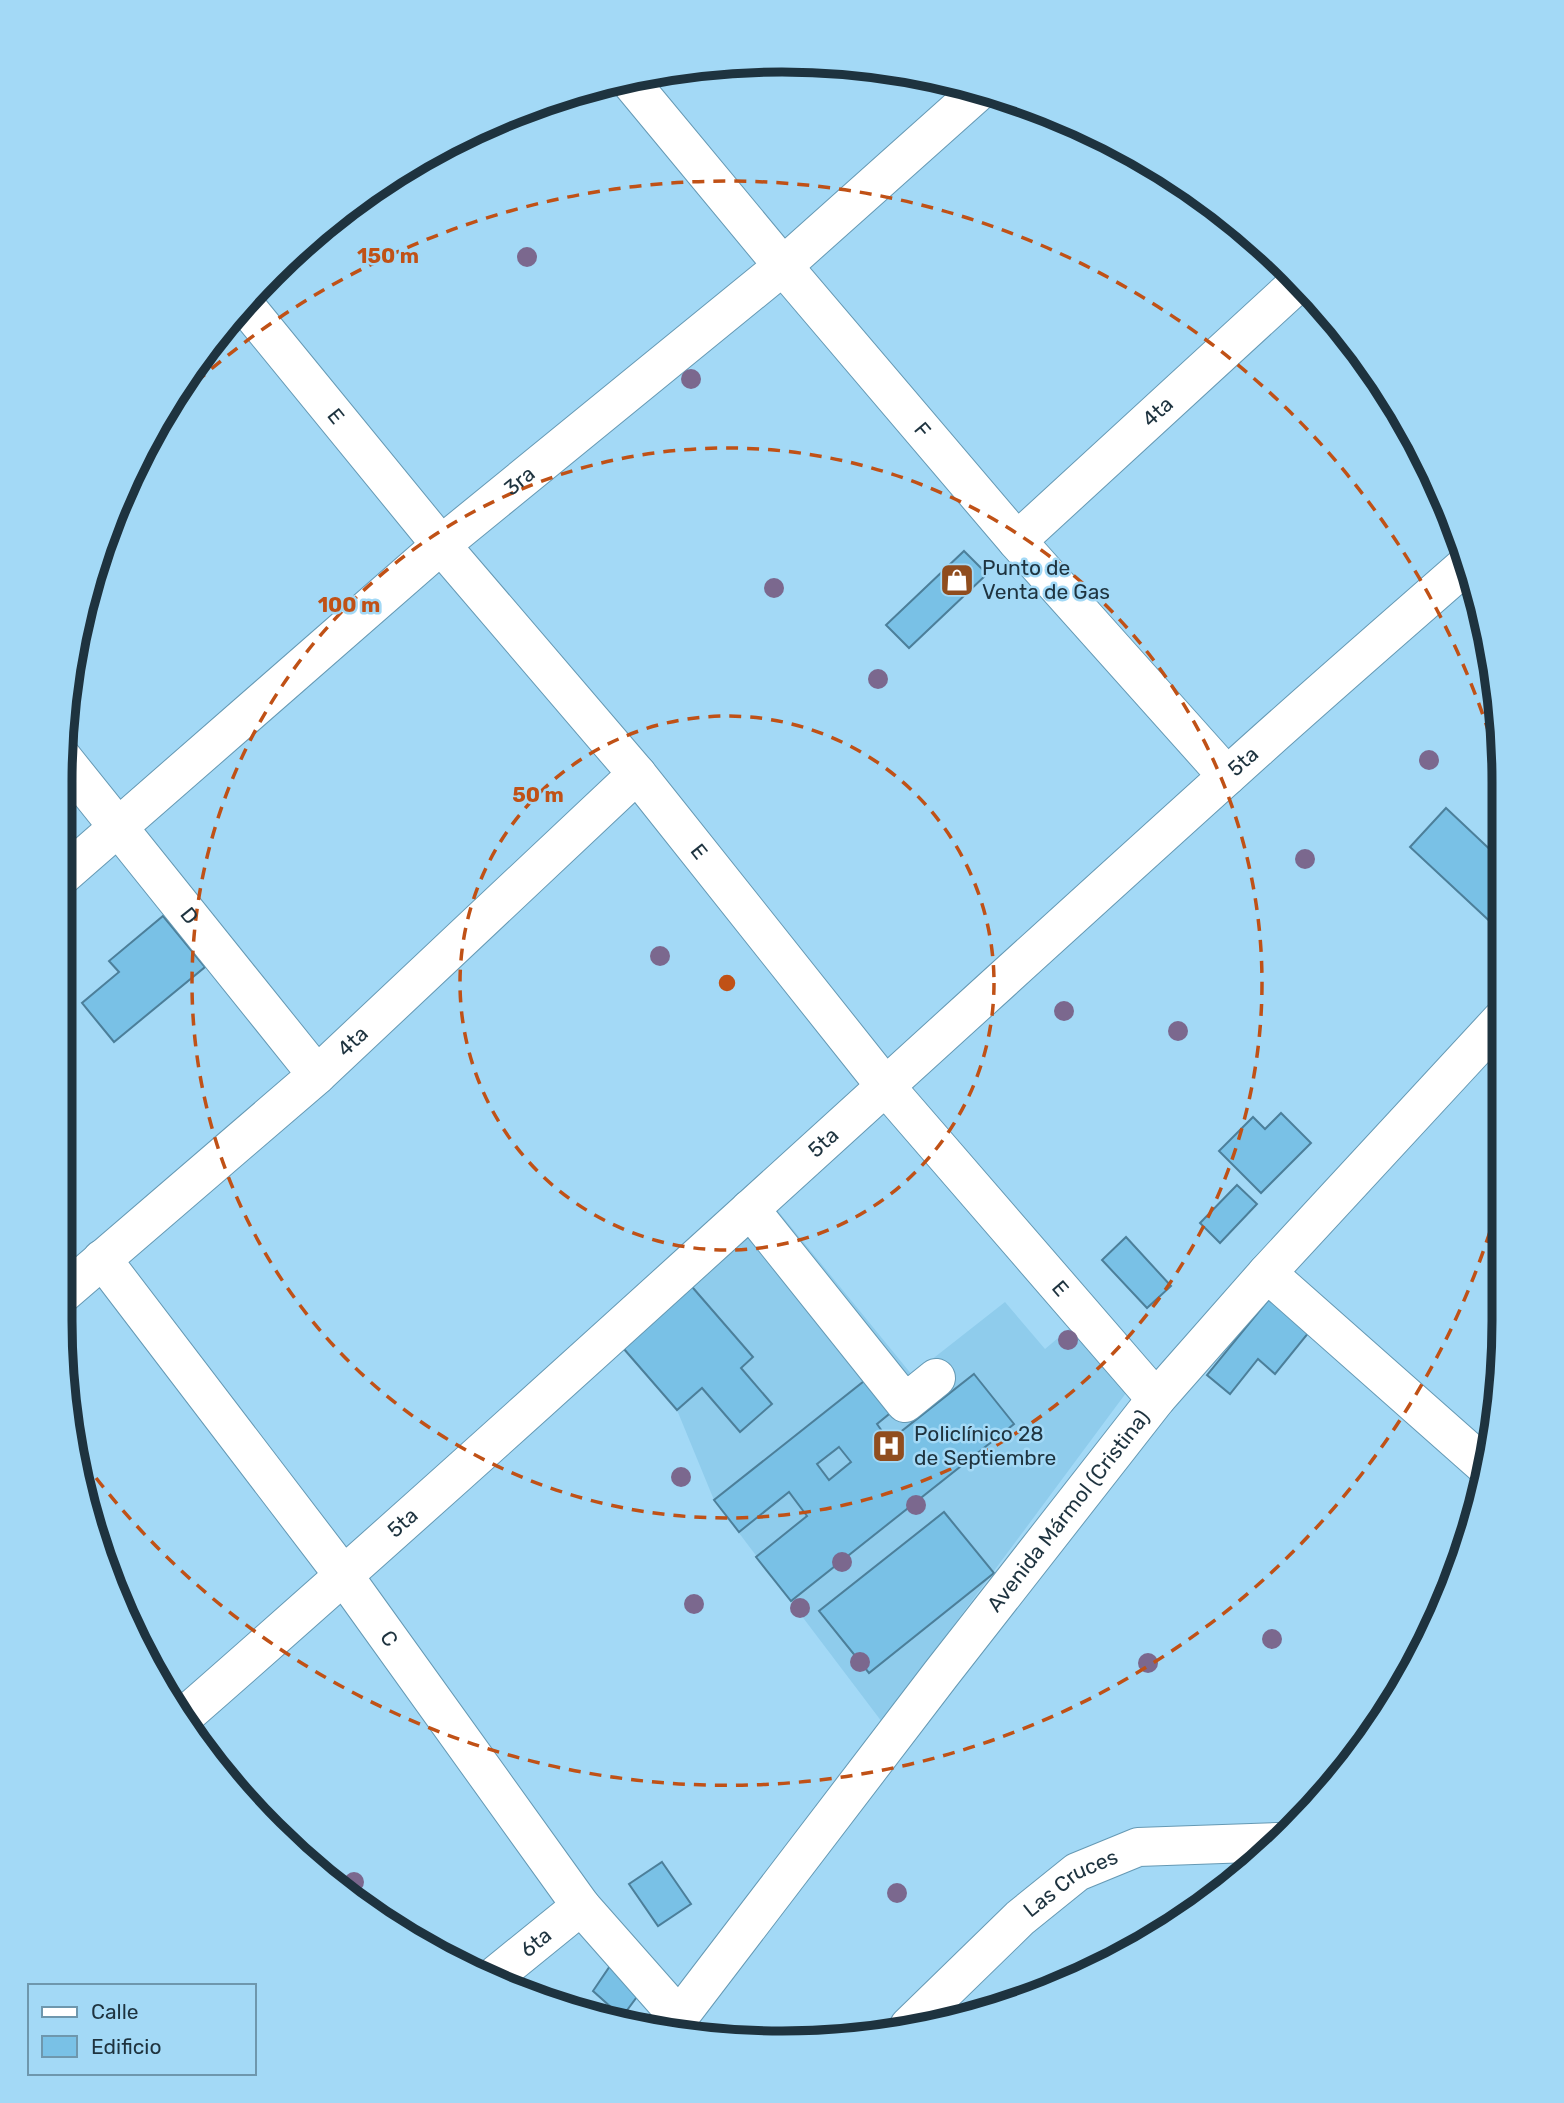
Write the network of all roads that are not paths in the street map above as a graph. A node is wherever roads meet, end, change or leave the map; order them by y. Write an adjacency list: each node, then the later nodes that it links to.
1 (635, 87): 3 (street, F)
2 (971, 98): 3 (street, 3ra)
3 (783, 266): 6 (street, F); 7 (street, 3ra)
4 (1292, 288): 6 (street, 4ta)
5 (250, 312): 7 (street, E)
6 (1017, 541): 11 (street, F)
7 (442, 545): 10 (street, E); 12 (street, 3ra)
8 (1460, 570): 11 (street, 5ta)
9 (72, 770): 12 (street, D)
10 (637, 774): 15 (street, 4ta); 16 (street, E)
11 (1227, 776): 16 (street, 5ta)
12 (119, 828): 13 (street, 3ra); 15 (street, D)
13 (72, 868)
14 (1492, 1029): 19 (street, Avenida Mármol (Cristina))
15 (317, 1075): 18 (street, 4ta)
16 (886, 1087): 17 (street, 5ta); 22 (street, E)
17 (750, 1209): 21 (street); 24 (street, 5ta)
18 (102, 1259): 20 (street, 4ta); 24 (street, C)
19 (1267, 1273): 22 (street, Avenida Mármol (Cristina)); 23 (street)
20 (72, 1285)
21 (936, 1378)
22 (1156, 1399): 31 (street, Avenida Mármol (Cristina))
23 (1479, 1460)
24 (344, 1576): 25 (street, 5ta); 27 (street, C)
25 (189, 1712)
26 (1263, 1842): 29 (street, Las Cruces)
27 (581, 1906): 28 (street, 6ta); 30 (street, C)
28 (499, 1972)
29 (917, 2019)
30 (674, 2023)
31 (676, 2023)

